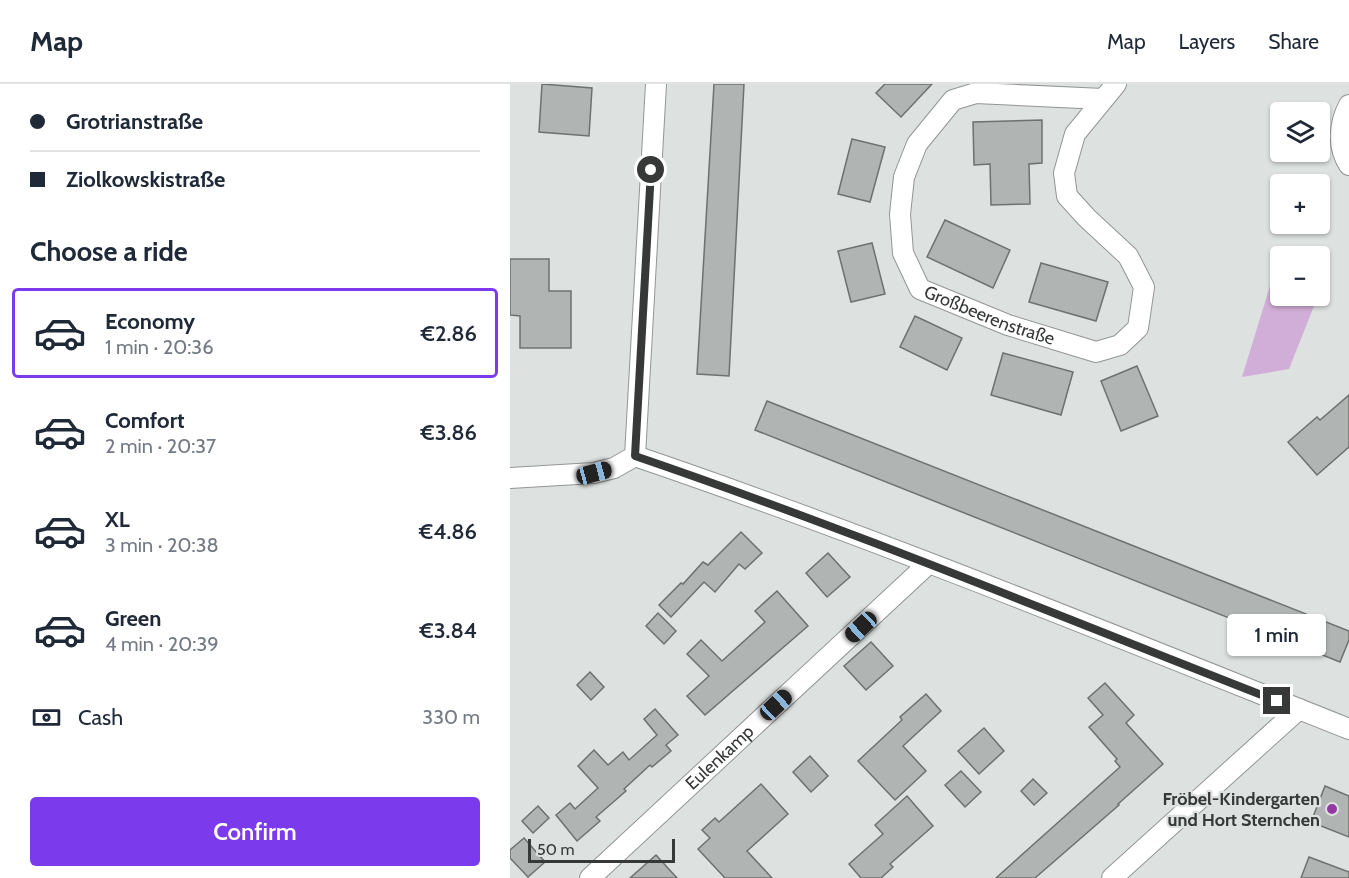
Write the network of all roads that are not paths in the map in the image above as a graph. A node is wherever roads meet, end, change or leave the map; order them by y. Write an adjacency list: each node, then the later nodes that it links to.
1 (656, 84): 5 (street)
2 (1110, 91): 2 (street, Großbeerenstraße)
3 (1349, 105): 4 (street)
4 (1349, 165)
5 (635, 456): 6 (street); 7 (street)
6 (510, 478)
7 (928, 564): 8 (street); 10 (street, Eulenkamp)
8 (1299, 710): 9 (street); 11 (street)
9 (1349, 729)
10 (591, 878)
11 (1112, 878)

